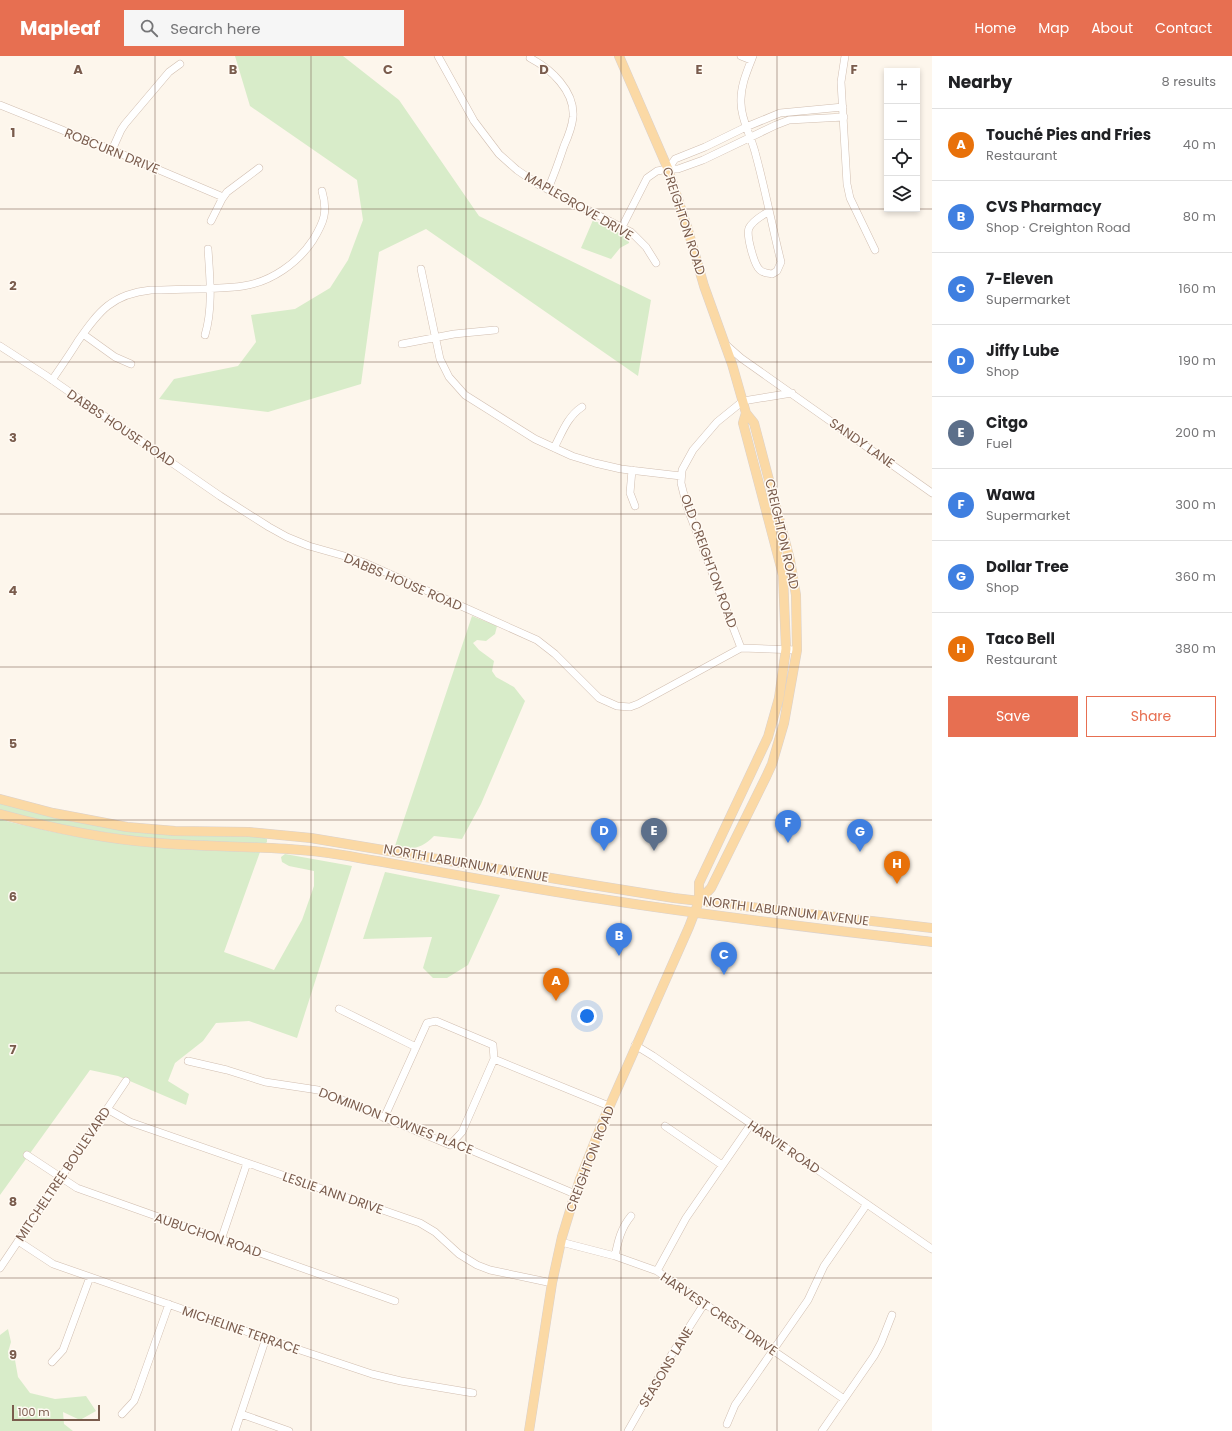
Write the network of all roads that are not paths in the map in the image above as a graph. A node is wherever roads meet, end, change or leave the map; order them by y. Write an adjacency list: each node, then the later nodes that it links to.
1 (438, 56): 16 (street, MAPLEGROVE DRIVE)
2 (619, 56): 15 (main road, CREIGHTON ROAD)
3 (741, 56): 6 (street)
4 (845, 56): 9 (street)
5 (530, 58): 16 (street)
6 (752, 58): 11 (street)
7 (180, 64): 13 (street)
8 (0, 105): 13 (street, ROBCURN DRIVE)
9 (843, 107): 10 (street); 11 (street)
10 (844, 117): 12 (street); 23 (street)
11 (746, 127): 12 (street); 15 (street)
12 (750, 137): 15 (street); 19 (street)
13 (112, 150): 18 (street, ROBCURN DRIVE)
14 (259, 168): 18 (street)
15 (668, 169): 21 (street); 31 (main road, CREIGHTON ROAD)
16 (548, 189): 21 (street, MAPLEGROVE DRIVE)
17 (322, 191): 26 (street)
18 (223, 197): 20 (street)
19 (769, 211): 19 (street)
20 (211, 221)
21 (622, 228): 24 (street, MAPLEGROVE DRIVE)
22 (208, 249): 26 (street)
23 (874, 250)
24 (656, 263)
25 (421, 269): 30 (street)
26 (210, 288): 28 (street); 29 (street)
27 (495, 330): 30 (street)
28 (83, 334): 34 (street); 35 (street)
29 (205, 335)
30 (435, 338): 32 (street); 40 (street)
31 (724, 343): 36 (street, SANDY LANE); 37 (main road, CREIGHTON ROAD)
32 (402, 344)
33 (0, 346): 35 (street, DABBS HOUSE ROAD)
34 (131, 364)
35 (52, 380): 45 (street, DABBS HOUSE ROAD)
36 (792, 393): 37 (street); 43 (street, SANDY LANE)
37 (743, 401): 39 (main road, CREIGHTON ROAD); 42 (street, OLD CREIGHTON ROAD)
38 (582, 407): 40 (street)
39 (746, 413): 46 (main road, CREIGHTON ROAD); 47 (main road, CREIGHTON ROAD)
40 (554, 448): 41 (street)
41 (632, 470): 42 (street); 44 (street)
42 (681, 476): 45 (street, OLD CREIGHTON ROAD)
43 (932, 493)
44 (635, 506)
45 (741, 648): 46 (street, DABBS HOUSE ROAD)
46 (786, 649): 47 (street, DABBS HOUSE ROAD); 50 (main road, CREIGHTON ROAD)
47 (797, 650): 50 (main road, CREIGHTON ROAD)
48 (0, 799): 50 (main road, NORTH LABURNUM AVENUE)
49 (0, 814): 51 (main road, NORTH LABURNUM AVENUE)
50 (698, 901): 51 (main road, CREIGHTON ROAD); 52 (main road, NORTH LABURNUM AVENUE)
51 (694, 913): 53 (main road, NORTH LABURNUM AVENUE); 55 (main road, CREIGHTON ROAD)
52 (932, 928)
53 (932, 942)
54 (339, 1009): 56 (street)
55 (635, 1046): 60 (main road, CREIGHTON ROAD); 63 (street, HARVIE ROAD)
56 (416, 1047): 57 (street); 62 (street)
57 (494, 1059): 60 (street); 65 (street)
58 (188, 1062): 62 (street, DOMINION TOWNES PLACE)
59 (126, 1081): 61 (street, MITCHELTREE BOULEVARD)
60 (609, 1106): 70 (main road, CREIGHTON ROAD)
61 (107, 1109): 67 (street, LESLIE ANN DRIVE); 69 (street, MITCHELTREE BOULEVARD)
62 (384, 1118): 65 (street, DOMINION TOWNES PLACE)
63 (750, 1124): 68 (street); 71 (street, HARVIE ROAD)
64 (665, 1126): 68 (street)
65 (450, 1145): 70 (street, DOMINION TOWNES PLACE)
66 (27, 1155): 69 (street, AUBUCHON ROAD)
67 (247, 1163): 73 (street); 81 (street, LESLIE ANN DRIVE)
68 (722, 1165): 79 (street)
69 (60, 1178): 73 (street, AUBUCHON ROAD); 74 (street, MITCHELTREE BOULEVARD)
70 (575, 1194): 75 (main road, CREIGHTON ROAD)
71 (867, 1204): 76 (street, HARVIE ROAD); 87 (street)
72 (631, 1216): 77 (street)
73 (222, 1240): 82 (street, AUBUCHON ROAD)
74 (18, 1241): 78 (street, MITCHELTREE BOULEVARD); 80 (street, MICHELINE TERRACE)
75 (560, 1242): 77 (street, HARVEST CREST DRIVE); 81 (main road, CREIGHTON ROAD)
76 (932, 1249)
77 (615, 1256): 79 (street, HARVEST CREST DRIVE)
78 (0, 1268)
79 (657, 1271): 84 (street, HARVEST CREST DRIVE)
80 (90, 1277): 83 (street, MICHELINE TERRACE); 88 (street)
81 (552, 1283): 96 (main road, CREIGHTON ROAD)
82 (395, 1301)
83 (169, 1304): 86 (street, MICHELINE TERRACE); 91 (street)
84 (704, 1304): 87 (street, HARVEST CREST DRIVE); 97 (street, SEASONS LANE)
85 (892, 1315): 90 (street)
86 (266, 1338): 89 (street, MICHELINE TERRACE); 92 (street)
87 (773, 1350): 90 (street, HARVEST CREST DRIVE); 93 (street)
88 (52, 1362)
89 (473, 1393)
90 (844, 1399): 98 (street)
91 (122, 1414)
92 (241, 1414): 94 (street); 95 (street)
93 (727, 1424)
94 (235, 1431)
95 (289, 1431)
96 (529, 1431)
97 (628, 1431)
98 (822, 1431)

